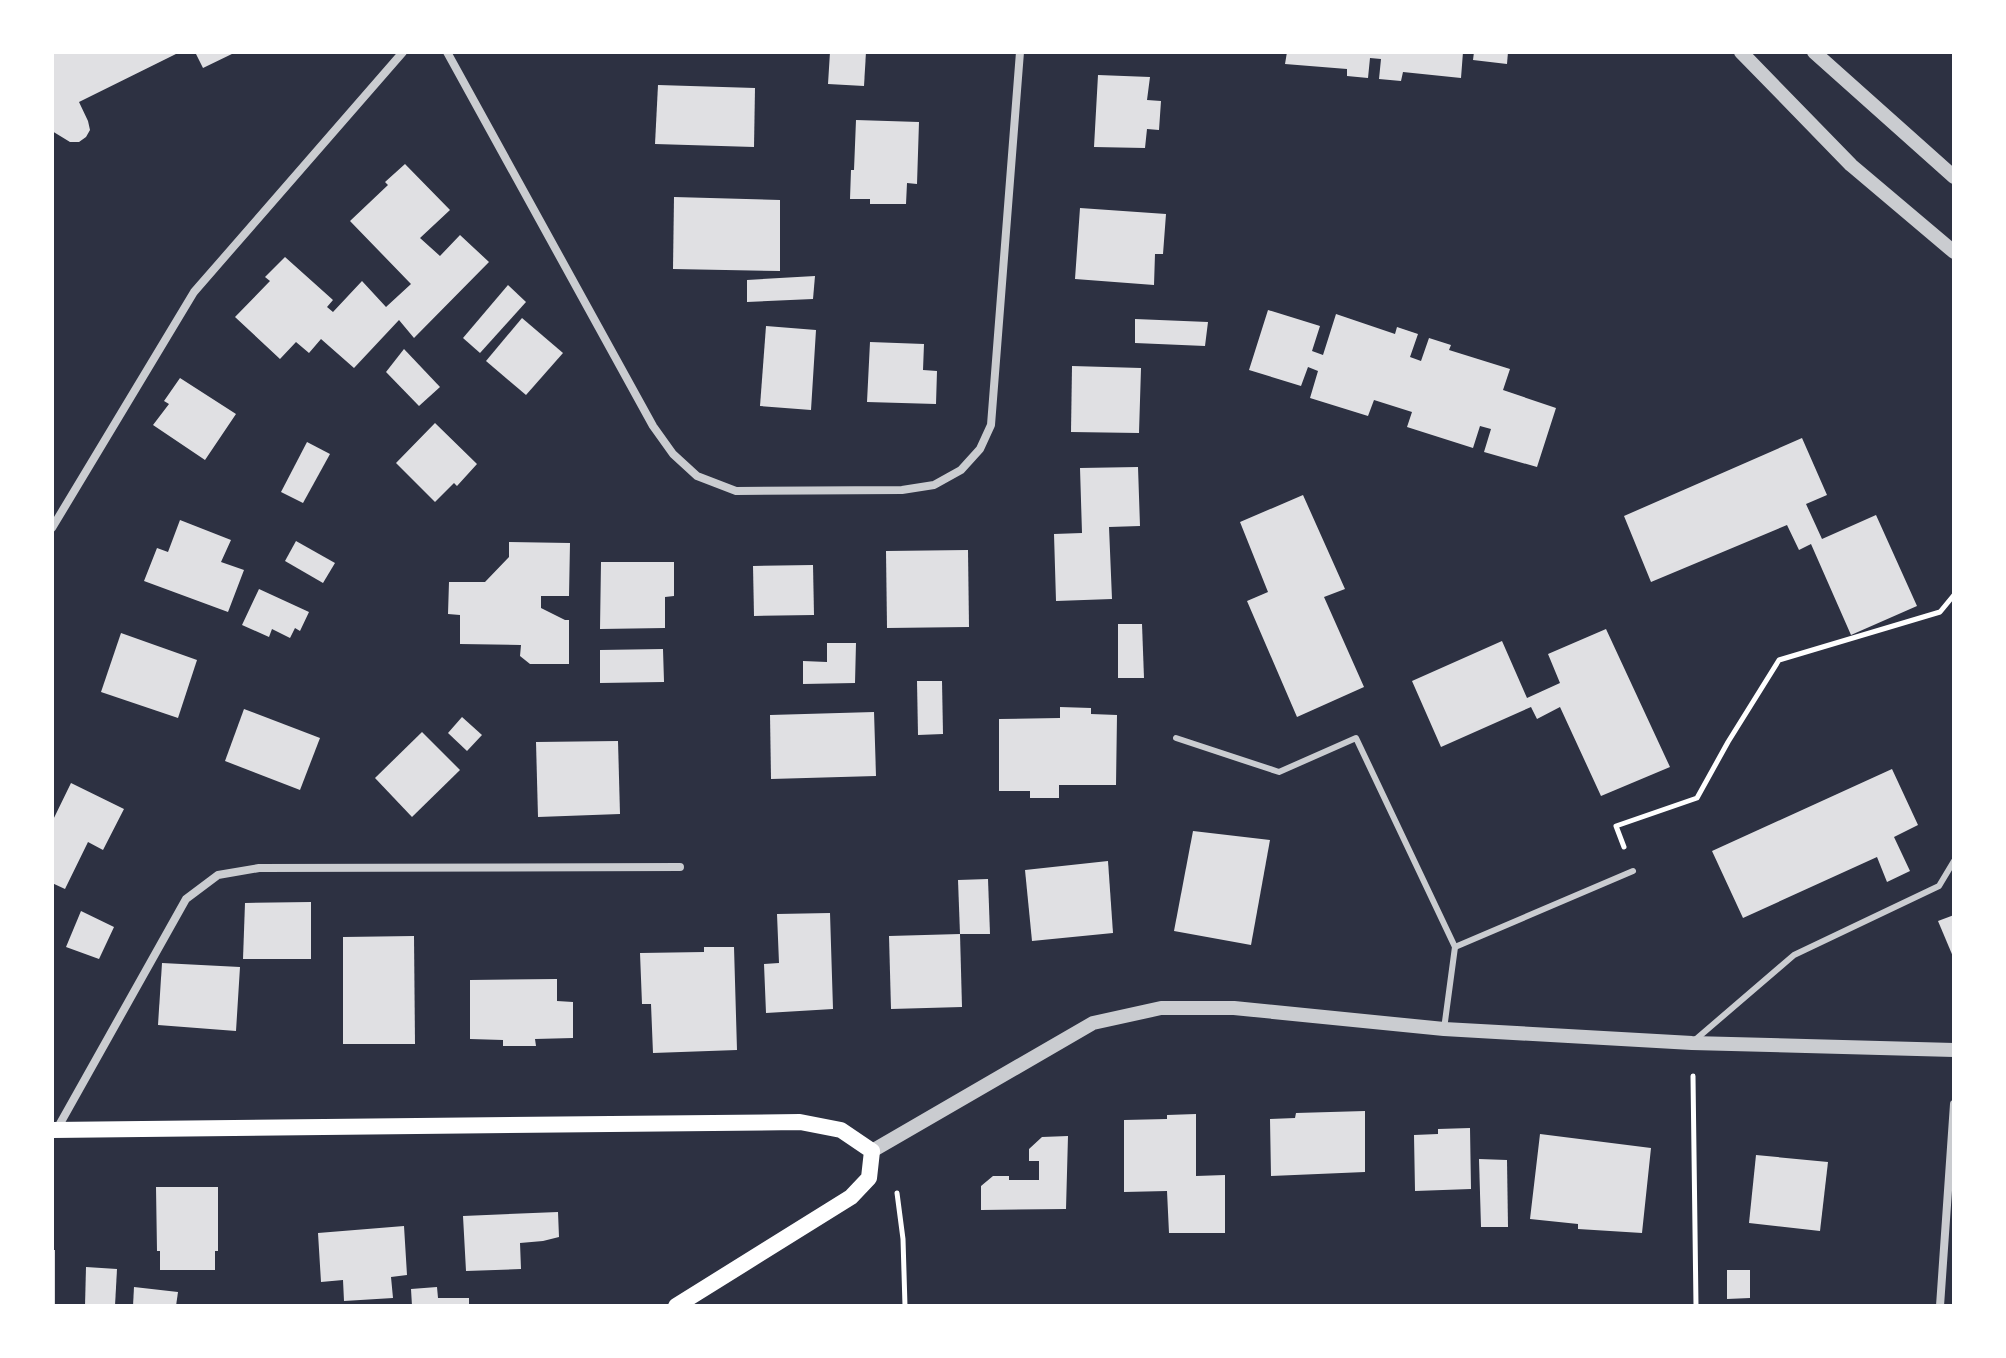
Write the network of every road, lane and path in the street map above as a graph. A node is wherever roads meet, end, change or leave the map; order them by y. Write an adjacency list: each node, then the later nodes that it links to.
1 (403, 52): 8 (street)
2 (447, 52): 3 (street)
3 (1020, 52)
4 (1741, 52): 7 (street)
5 (1814, 52): 6 (street)
6 (1954, 177)
7 (1954, 252)
8 (52, 528)
9 (1954, 595): 13 (path)
10 (1176, 738): 14 (lane)
11 (1954, 861): 16 (lane)
12 (680, 867): 19 (street)
13 (1633, 871): 14 (lane)
14 (1455, 947): 15 (lane)
15 (1444, 1029): 16 (street); 20 (street)
16 (1692, 1043): 17 (street); 23 (path)
17 (1954, 1050)
18 (1954, 1104): 24 (street)
19 (54, 1130): 20 (main road)
20 (872, 1151): 21 (main road); 22 (path)
21 (676, 1306)
22 (905, 1306)
23 (1696, 1306)
24 (1940, 1306)

